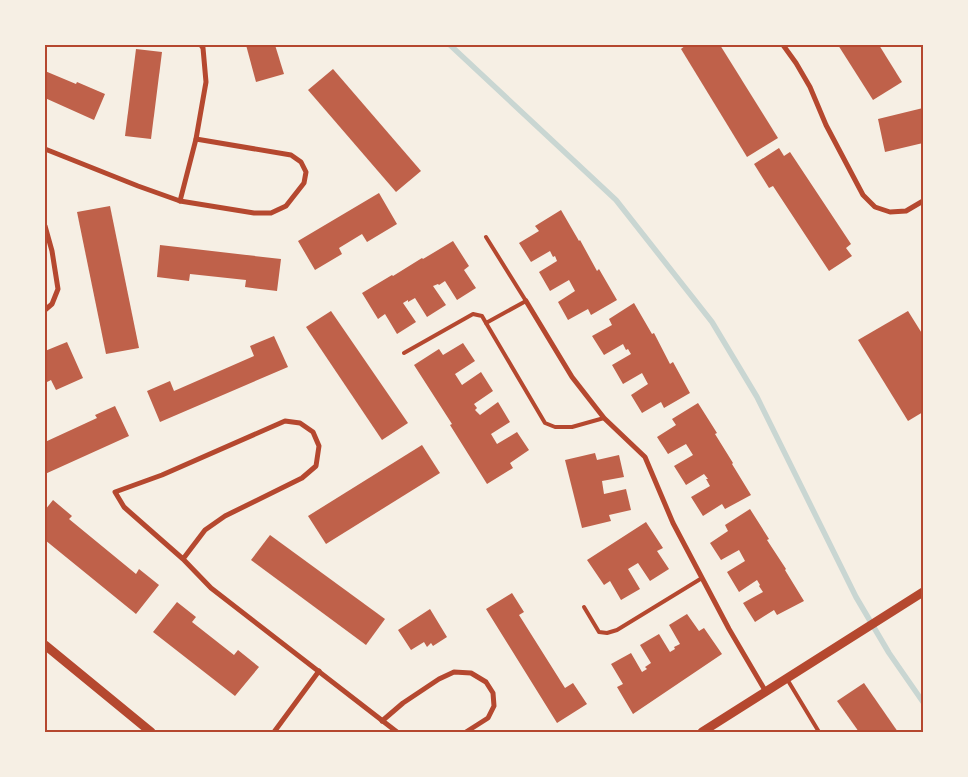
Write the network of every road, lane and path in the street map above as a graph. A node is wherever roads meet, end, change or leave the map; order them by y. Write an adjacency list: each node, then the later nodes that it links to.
1 (201, 45): 3 (street)
2 (783, 45): 6 (street)
3 (196, 139): 5 (street); 5 (street)
4 (46, 151): 5 (street)
5 (180, 201)
6 (923, 201)
7 (45, 226): 10 (street)
8 (486, 238): 9 (lane)
9 (526, 301): 11 (lane); 13 (street)
10 (45, 310)
11 (486, 323): 12 (lane); 13 (lane)
12 (404, 353)
13 (604, 418): 15 (street)
14 (182, 559): 14 (street); 19 (street)
15 (702, 578): 17 (lane); 21 (street)
16 (923, 592): 20 (street)
17 (584, 607)
18 (45, 645): 23 (street)
19 (320, 671): 22 (street); 24 (street)
20 (786, 679): 21 (street); 28 (lane)
21 (766, 692): 27 (street)
22 (382, 720): 25 (street); 26 (street)
23 (151, 732)
24 (274, 732)
25 (397, 732)
26 (466, 732)
27 (702, 732)
28 (818, 732)

